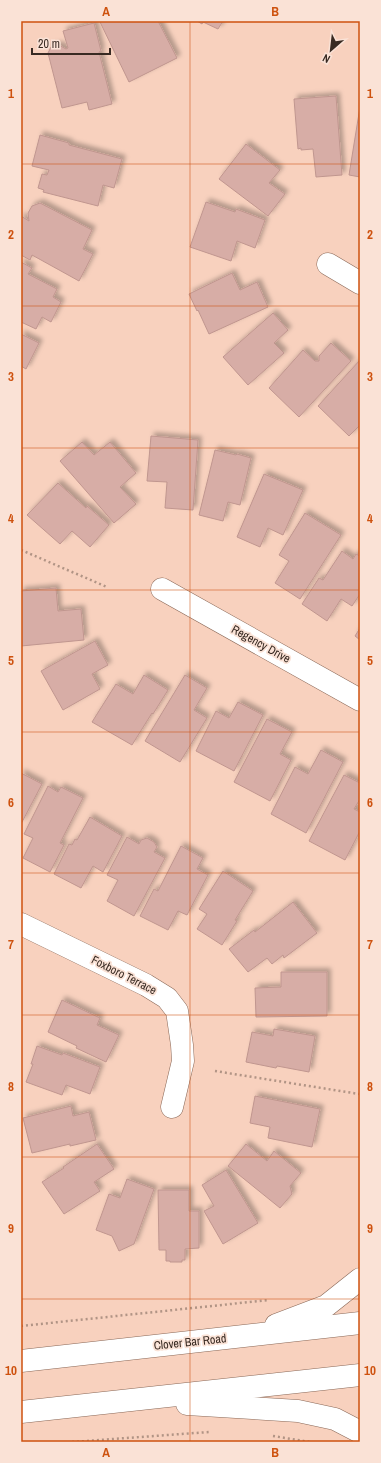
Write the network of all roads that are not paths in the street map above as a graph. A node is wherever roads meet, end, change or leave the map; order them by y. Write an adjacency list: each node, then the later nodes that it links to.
1 (328, 264): 2 (main road)
2 (360, 283)
3 (162, 589): 4 (main road, Regency Drive)
4 (360, 700)
5 (21, 924): 6 (main road, Foxboro Terrace)
6 (172, 1107)
7 (360, 1279): 9 (main road)
8 (360, 1323): 9 (main road, Clover Bar Road)
9 (248, 1336): 10 (main road, Clover Bar Road)
10 (21, 1361)
11 (360, 1375): 12 (main road)
12 (126, 1400): 13 (main road); 14 (main road)
13 (21, 1412)
14 (360, 1432)

